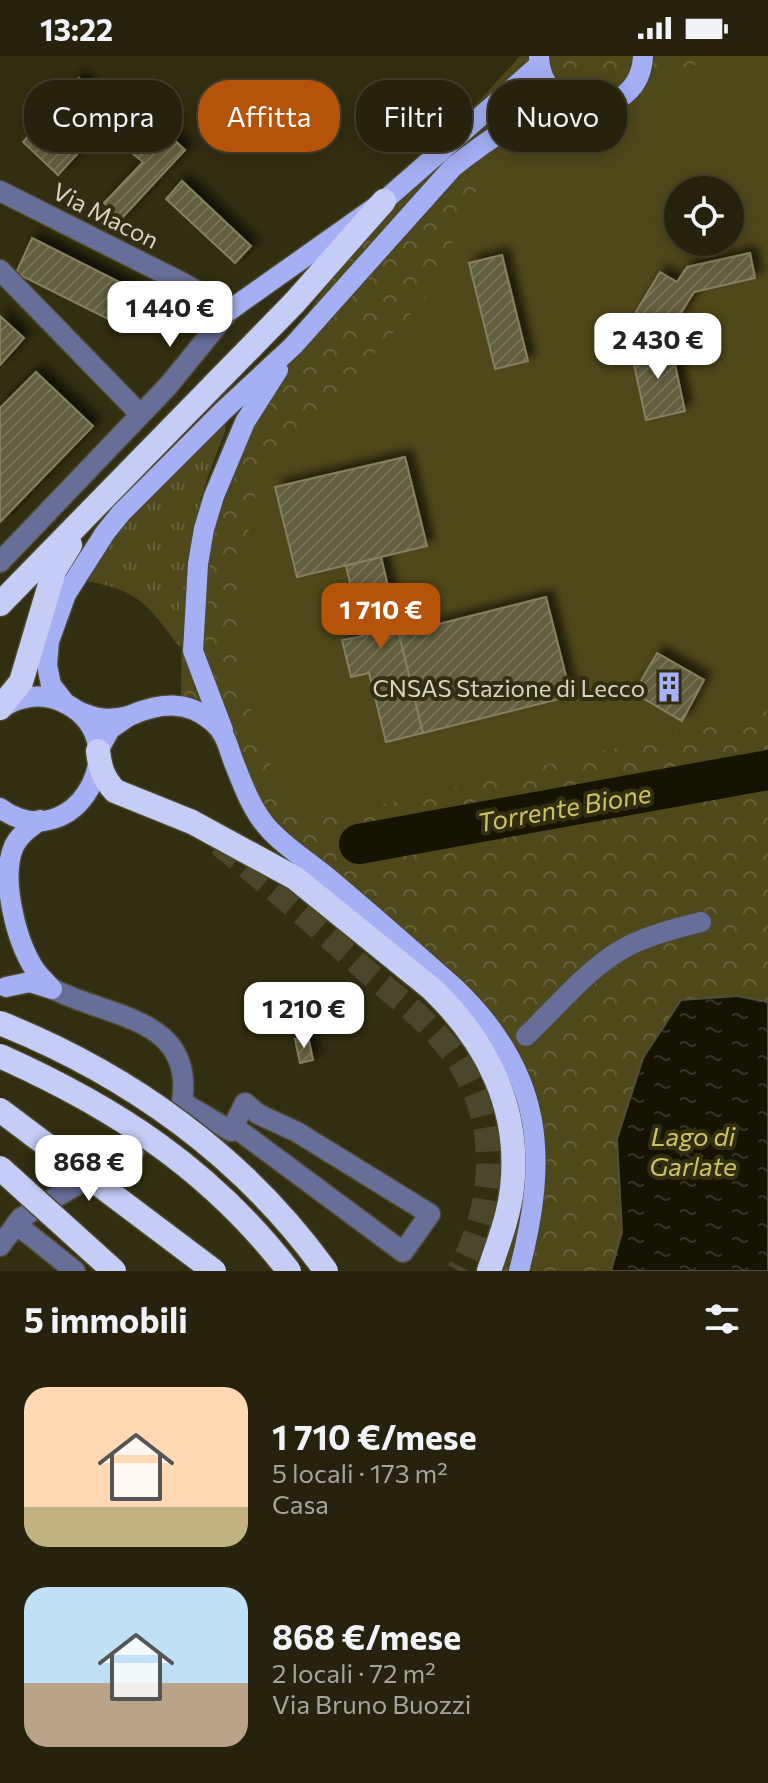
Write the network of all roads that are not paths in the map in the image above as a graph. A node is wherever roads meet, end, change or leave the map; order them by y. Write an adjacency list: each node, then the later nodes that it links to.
1 (643, 56): 4 (main road)
2 (539, 60): 3 (main road); 7 (main road)
3 (545, 80)
4 (627, 93)
5 (488, 140): 10 (main road)
6 (0, 191): 9 (street, Via Macon)
7 (384, 201): 9 (main road); 12 (highway)
8 (0, 270): 11 (street)
9 (230, 310): 11 (street)
10 (293, 346): 15 (main road); 18 (main road)
11 (140, 414): 13 (street)
12 (95, 506): 14 (highway); 16 (highway)
13 (0, 562)
14 (0, 604)
15 (70, 706): 16 (main road); 17 (main road); 19 (main road)
16 (0, 708)
17 (129, 716): 18 (main road); 19 (main road)
18 (227, 742): 28 (main road)
19 (98, 751): 21 (main road); 28 (highway)
20 (0, 808): 21 (main road)
21 (40, 820): 23 (main road)
22 (701, 922): 26 (street)
23 (22, 943): 24 (main road); 24 (main road)
24 (53, 989): 30 (street)
25 (0, 1023): 39 (highway, bridge)
26 (526, 1036)
27 (0, 1056): 38 (highway, bridge)
28 (500, 1060): 40 (highway); 41 (main road)
29 (0, 1110): 37 (highway, bridge)
30 (233, 1126): 30 (street)
31 (134, 1151): 33 (street)
32 (0, 1168): 36 (highway, bridge)
33 (16, 1224): 34 (street); 35 (street)
34 (0, 1246)
35 (75, 1271)
36 (114, 1271)
37 (214, 1271)
38 (289, 1271)
39 (326, 1271)
40 (489, 1271)
41 (519, 1271)

